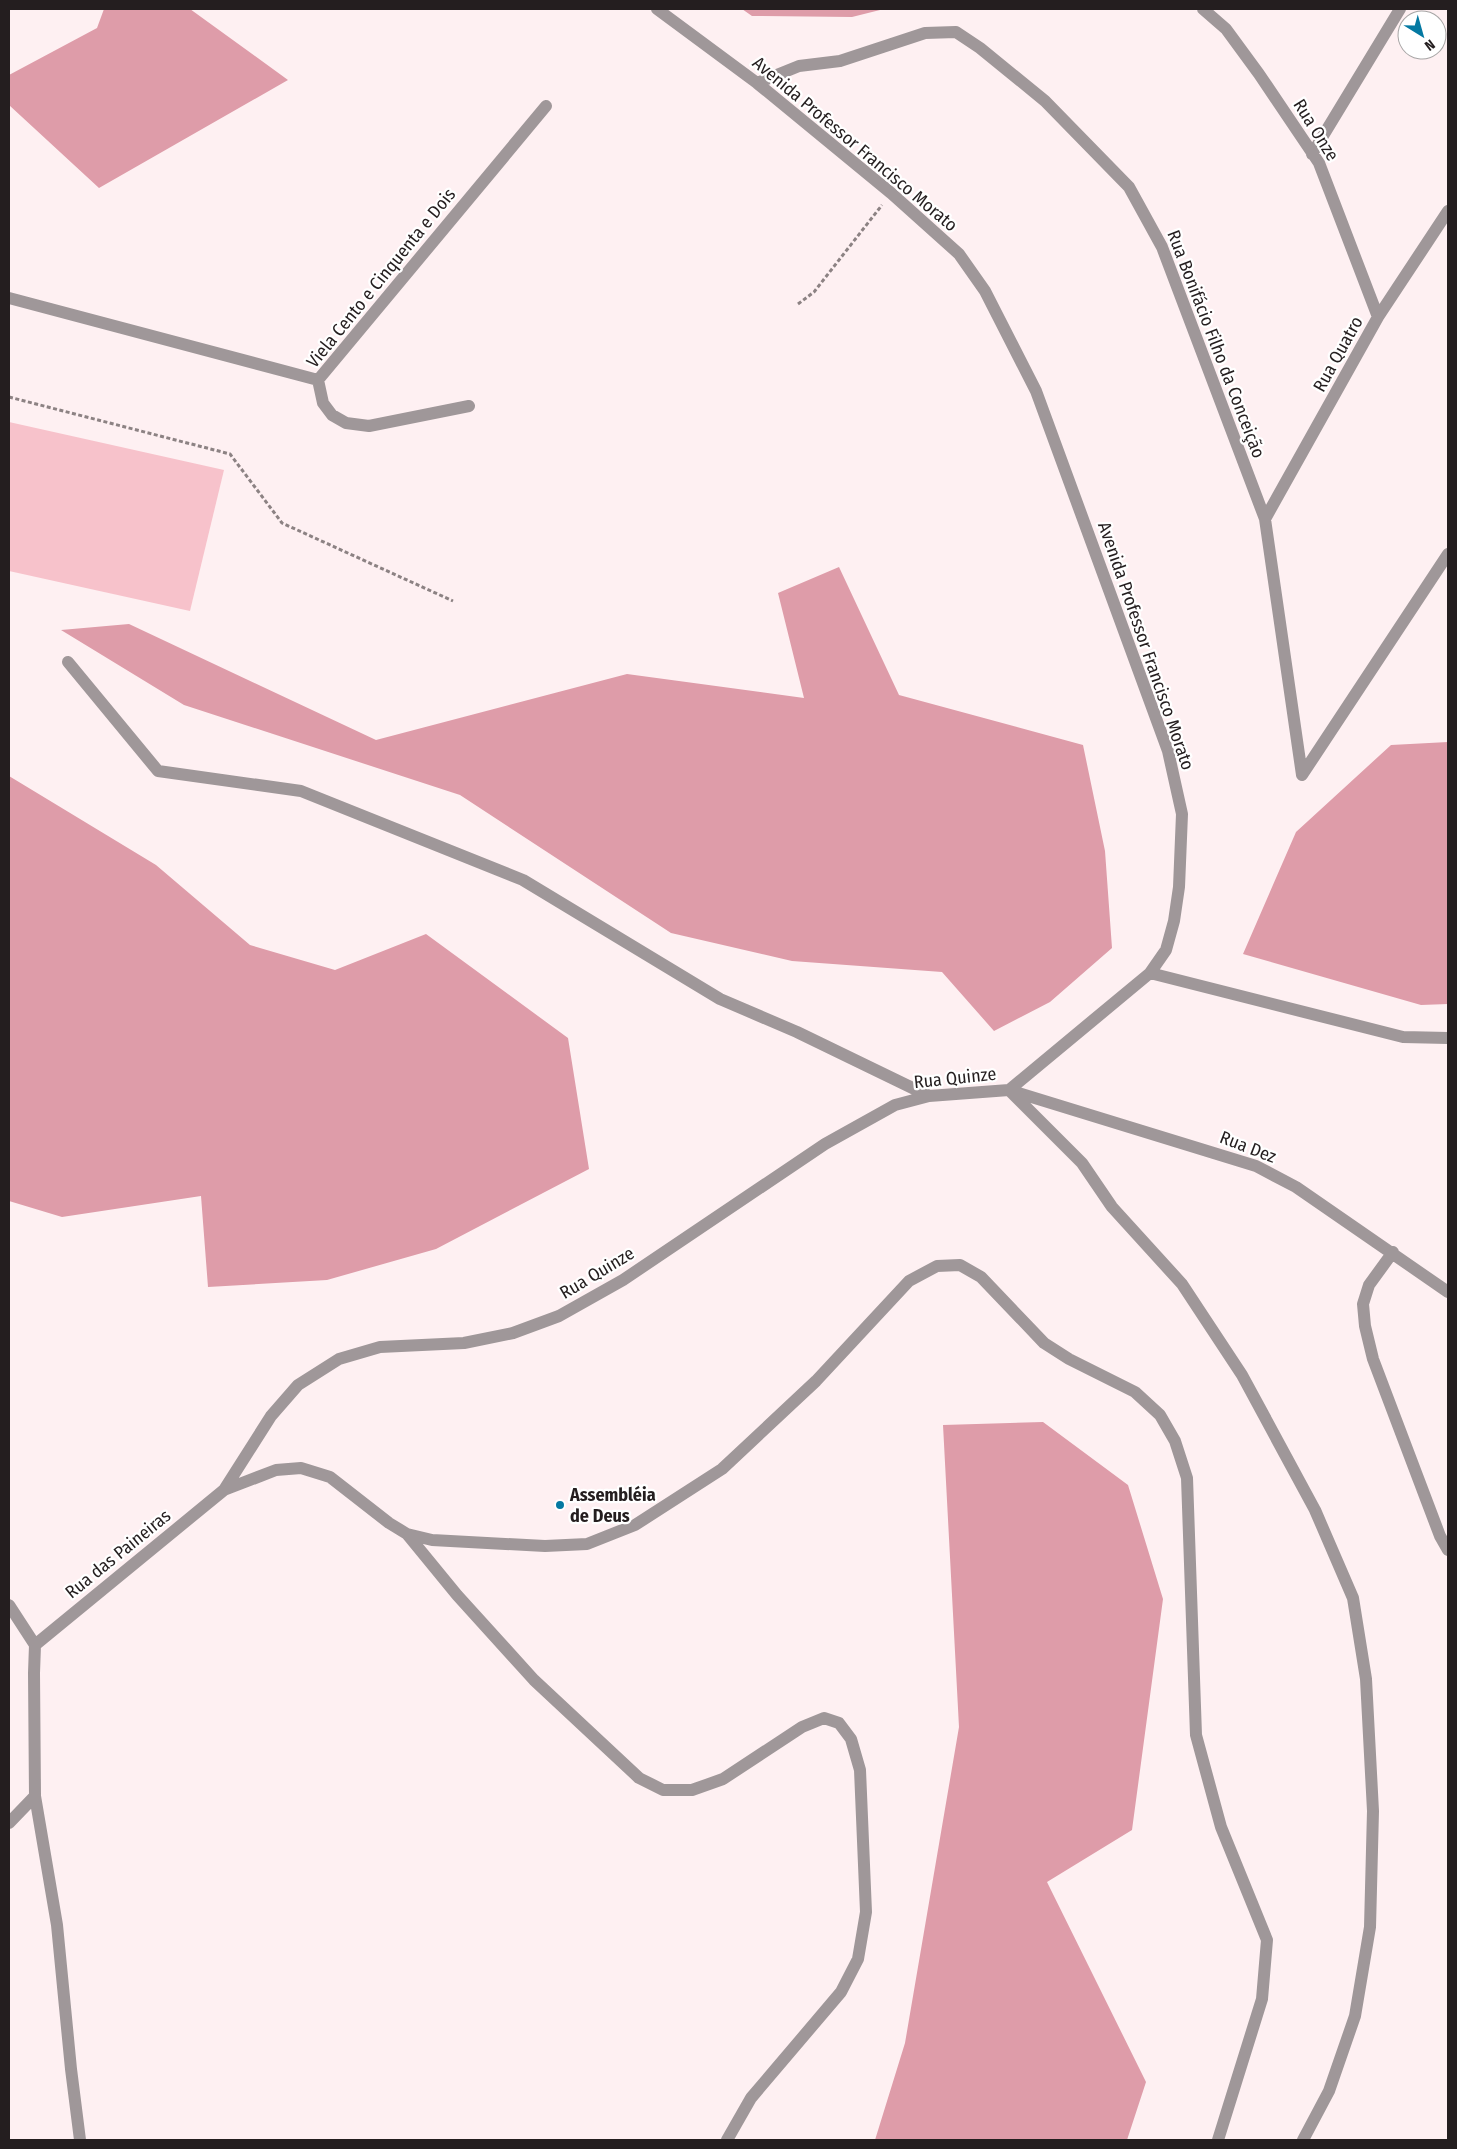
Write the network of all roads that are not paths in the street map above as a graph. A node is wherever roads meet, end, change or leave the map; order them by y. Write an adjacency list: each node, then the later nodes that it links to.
1 (657, 9): 4 (street, Avenida Professor Francisco Morato)
2 (1203, 9): 6 (street, Rua Onze)
3 (1400, 9): 6 (street)
4 (757, 84): 12 (street, Rua Bonifácio Filho da Conceição); 15 (street, Avenida Professor Francisco Morato)
5 (546, 106): 10 (street, Viela Cento e Cinquenta e Dois)
6 (1312, 154): 9 (street, Rua Onze)
7 (1448, 211): 9 (street, Rua Quatro)
8 (9, 298): 10 (street)
9 (1378, 317): 12 (street, Rua Quatro)
10 (318, 380): 11 (street, Viela Cento e Cinquenta e Dois)
11 (469, 406)
12 (1265, 519): 13 (street, Rua Bonifácio Filho da Conceição)
13 (1448, 554)
14 (68, 662): 18 (street)
15 (1150, 973): 16 (street); 17 (street, Avenida Professor Francisco Morato)
16 (1448, 1038)
17 (1009, 1090): 18 (street, Rua Quinze); 19 (street, Rua Dez); 31 (street)
18 (929, 1096): 21 (street, Rua Quinze)
19 (1393, 1252): 20 (street, Rua Dez); 23 (street)
20 (1448, 1292)
21 (224, 1490): 22 (street); 25 (street, Rua das Paineiras)
22 (407, 1534): 29 (street); 30 (street)
23 (1448, 1550)
24 (9, 1605): 25 (street)
25 (36, 1645): 26 (street)
26 (35, 1796): 27 (street); 28 (street)
27 (9, 1822)
28 (80, 2140)
29 (727, 2140)
30 (1218, 2140)
31 (1303, 2140)

